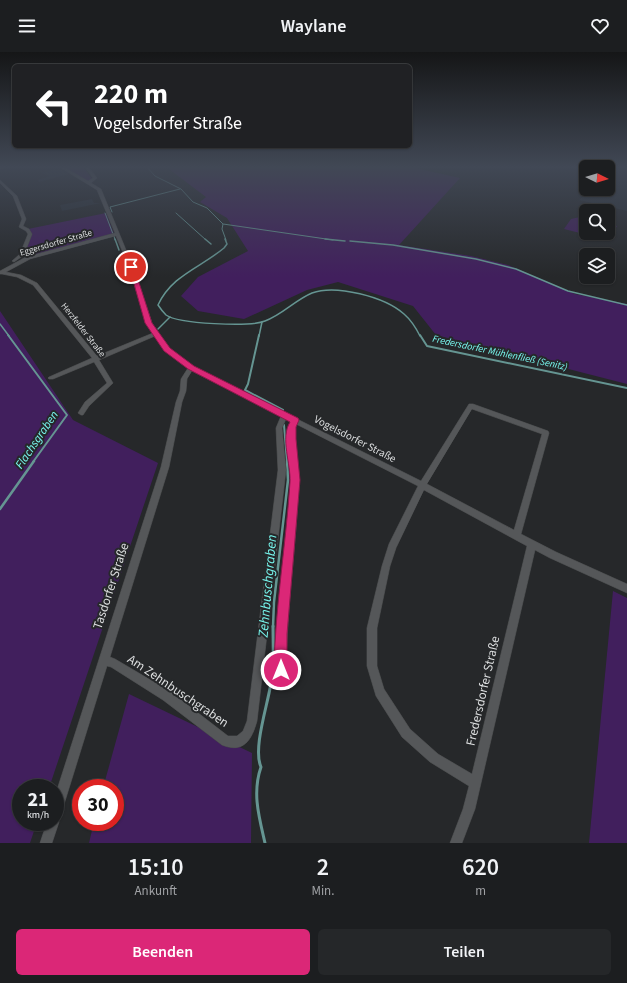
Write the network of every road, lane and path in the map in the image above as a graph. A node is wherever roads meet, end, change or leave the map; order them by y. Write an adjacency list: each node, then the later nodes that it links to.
1 (18, 203): 4 (street)
2 (105, 203): 3 (street, Vogelsdorfer Straße)
3 (118, 234): 4 (street, Eggersdorfer Straße); 6 (street, Vogelsdorfer Straße)
4 (11, 266): 5 (street, Eggersdorfer Straße)
5 (1, 273): 7 (street, Herzfelder Straße)
6 (155, 334): 7 (street); 8 (street, Vogelsdorfer Straße)
7 (95, 358): 9 (street); 10 (street, Herzfelder Straße)
8 (191, 368): 11 (street, Vogelsdorfer Straße); 17 (street, Tasdorfer Straße)
9 (51, 378)
10 (81, 413)
11 (285, 415): 12 (street, Vogelsdorfer Straße); 17 (street, Am Zehnbuschgraben)
12 (295, 420): 13 (street, Vogelsdorfer Straße); 18 (street)
13 (422, 486): 14 (street, Vogelsdorfer Straße); 14 (street); 19 (street)
14 (517, 535): 15 (street, Vogelsdorfer Straße)
15 (532, 544): 16 (street, Vogelsdorfer Straße); 19 (street, Fredersdorfer Straße)
16 (627, 590)
17 (103, 661): 20 (street, Tasdorfer Straße)
18 (281, 670)
19 (475, 783): 23 (street, Fredersdorfer Straße)
20 (64, 785)
21 (50, 831): 22 (street)
22 (46, 843)
23 (456, 843)

